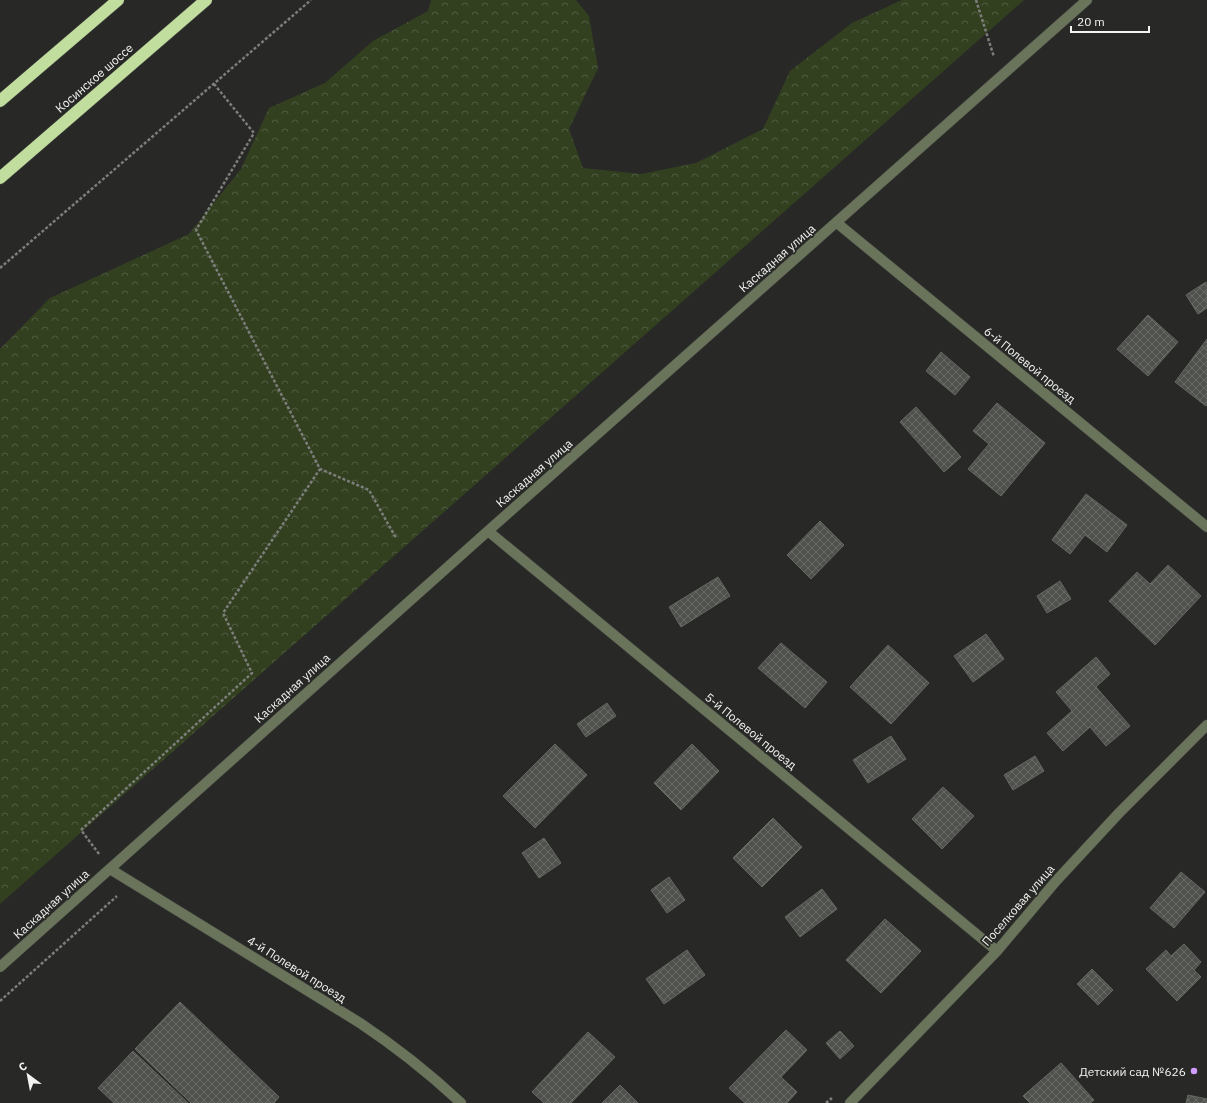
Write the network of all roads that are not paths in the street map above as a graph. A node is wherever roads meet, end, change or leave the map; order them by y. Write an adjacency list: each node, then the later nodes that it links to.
1 (118, 0): 4 (highway)
2 (206, 0): 5 (highway, Косинское шоссе)
3 (1087, 0): 6 (street, Каскадная улица)
4 (0, 101)
5 (0, 178)
6 (837, 223): 7 (street, 6-й Полевой проезд); 8 (street, Каскадная улица)
7 (1207, 527)
8 (488, 531): 10 (street, Каскадная улица); 11 (street, 5-й Полевой проезд)
9 (1207, 725): 11 (street, Поселковая улица)
10 (110, 869): 12 (street, Каскадная улица); 13 (street, 4-й Полевой проезд)
11 (997, 951): 14 (street, Поселковая улица)
12 (0, 967)
13 (461, 1103)
14 (850, 1103)

